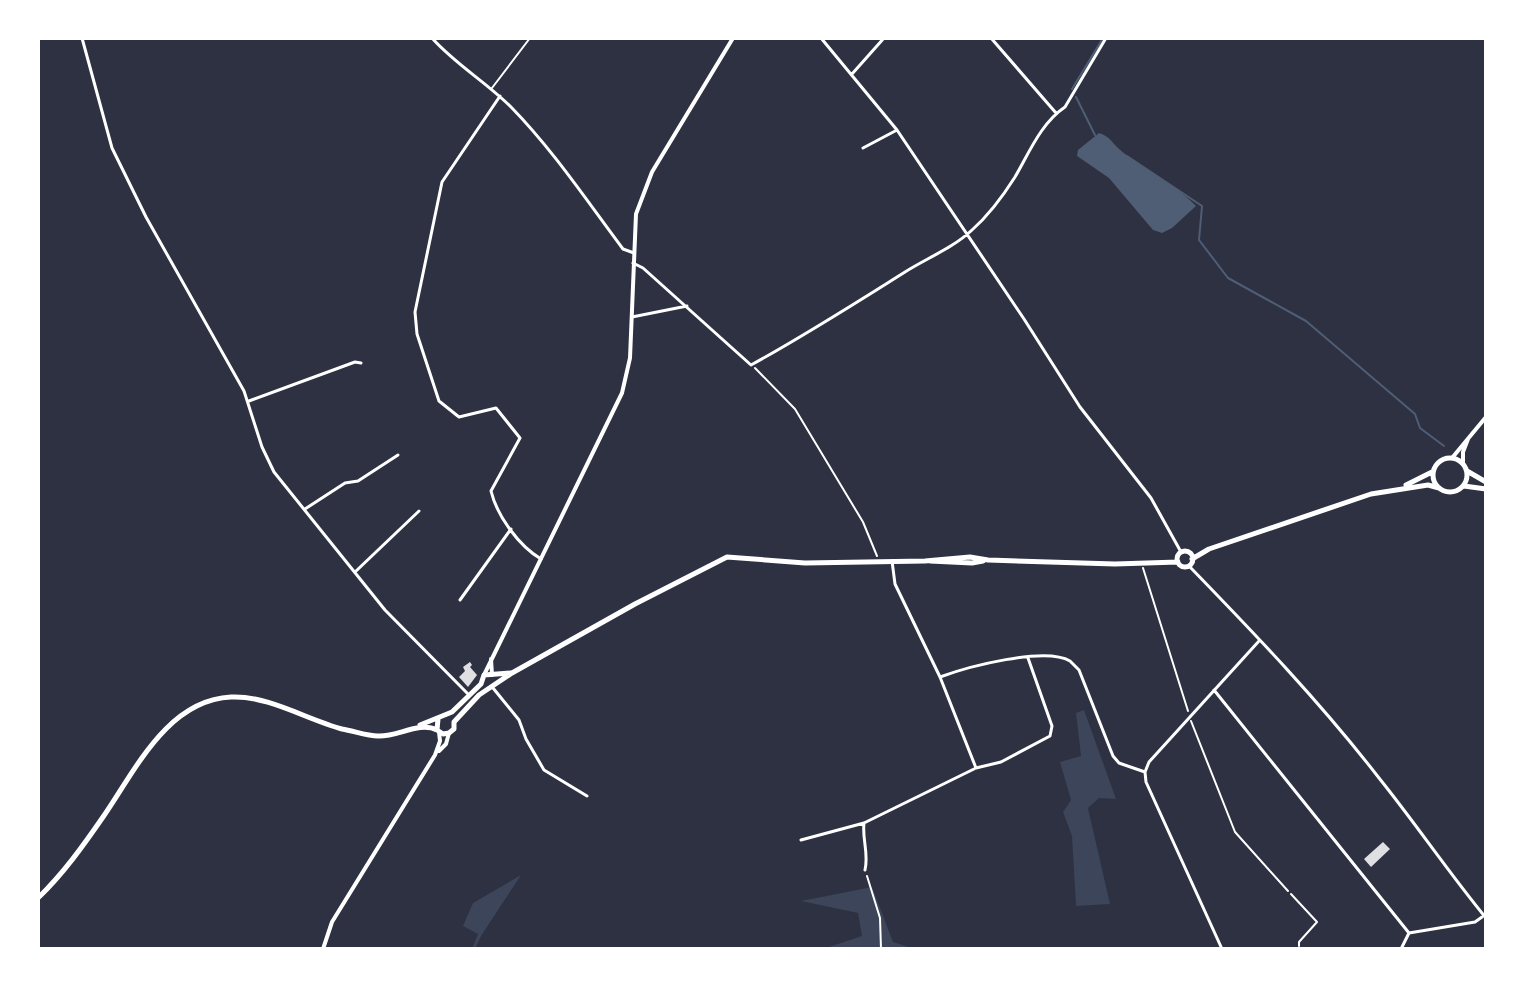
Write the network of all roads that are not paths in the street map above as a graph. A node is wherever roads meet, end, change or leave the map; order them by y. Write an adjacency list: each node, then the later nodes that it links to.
1 (82, 38): 21 (street)
2 (432, 38): 10 (street)
3 (530, 38): 10 (lane)
4 (733, 38): 16 (street)
5 (821, 38): 9 (street)
6 (884, 38): 9 (street)
7 (991, 38): 12 (street)
8 (1106, 38): 12 (street)
9 (852, 74): 13 (street)
10 (492, 88): 11 (street)
11 (500, 96): 16 (street); 36 (street)
12 (1056, 113): 15 (street)
13 (897, 130): 14 (street); 15 (street)
14 (863, 148)
15 (967, 234): 18 (street); 37 (street)
16 (634, 253): 17 (street)
17 (633, 263): 18 (street); 19 (street)
18 (687, 306): 19 (street)
19 (631, 317): 38 (street)
20 (361, 363): 21 (street)
21 (249, 401): 34 (street)
22 (1486, 417): 23 (street)
23 (1470, 433): 25 (street); 26 (street)
24 (398, 455): 34 (street)
25 (1452, 458): 26 (main road); 28 (main road)
26 (1463, 463): 27 (main road)
27 (1467, 471): 29 (main road); 30 (main road)
28 (1433, 472): 31 (main road); 32 (main road)
29 (1486, 482)
30 (1464, 486): 32 (main road); 33 (main road)
31 (1399, 488): 32 (main road); 41 (main road)
32 (1439, 488)
33 (1486, 489)
34 (304, 509): 42 (street)
35 (419, 511): 42 (street)
36 (511, 529): 38 (street); 43 (street)
37 (1181, 552): 40 (main road); 41 (main road)
38 (541, 559): 46 (street)
39 (892, 561): 40 (main road); 47 (main road); 50 (street)
40 (1178, 562): 41 (main road)
41 (1191, 562): 44 (street)
42 (355, 573): 54 (street)
43 (460, 600)
44 (1259, 641): 53 (street); 69 (street)
45 (1028, 658): 50 (street); 62 (street); 63 (street)
46 (491, 659): 48 (street); 49 (street)
47 (512, 673): 49 (main road); 52 (main road)
48 (484, 675): 49 (main road); 51 (main road)
49 (493, 675): 52 (main road)
50 (940, 677): 62 (street)
51 (481, 684): 52 (main road); 54 (main road)
52 (492, 687): 57 (main road); 64 (street)
53 (1214, 690): 63 (street); 70 (street)
54 (469, 695): 55 (main road)
55 (446, 715): 56 (main road); 57 (main road)
56 (438, 719): 58 (main road); 59 (main road)
57 (454, 722): 60 (main road)
58 (416, 728): 59 (main road); 68 (main road)
59 (438, 731): 60 (main road); 61 (street)
60 (449, 733): 61 (street)
61 (437, 752): 71 (street)
62 (976, 768): 65 (street)
63 (1145, 772): 72 (street)
64 (587, 796)
65 (864, 823): 66 (street); 67 (street)
66 (801, 840)
67 (865, 870)
68 (38, 898)
69 (1485, 917): 70 (street)
70 (1409, 933): 73 (street)
71 (323, 949)
72 (1222, 949)
73 (1401, 949)

